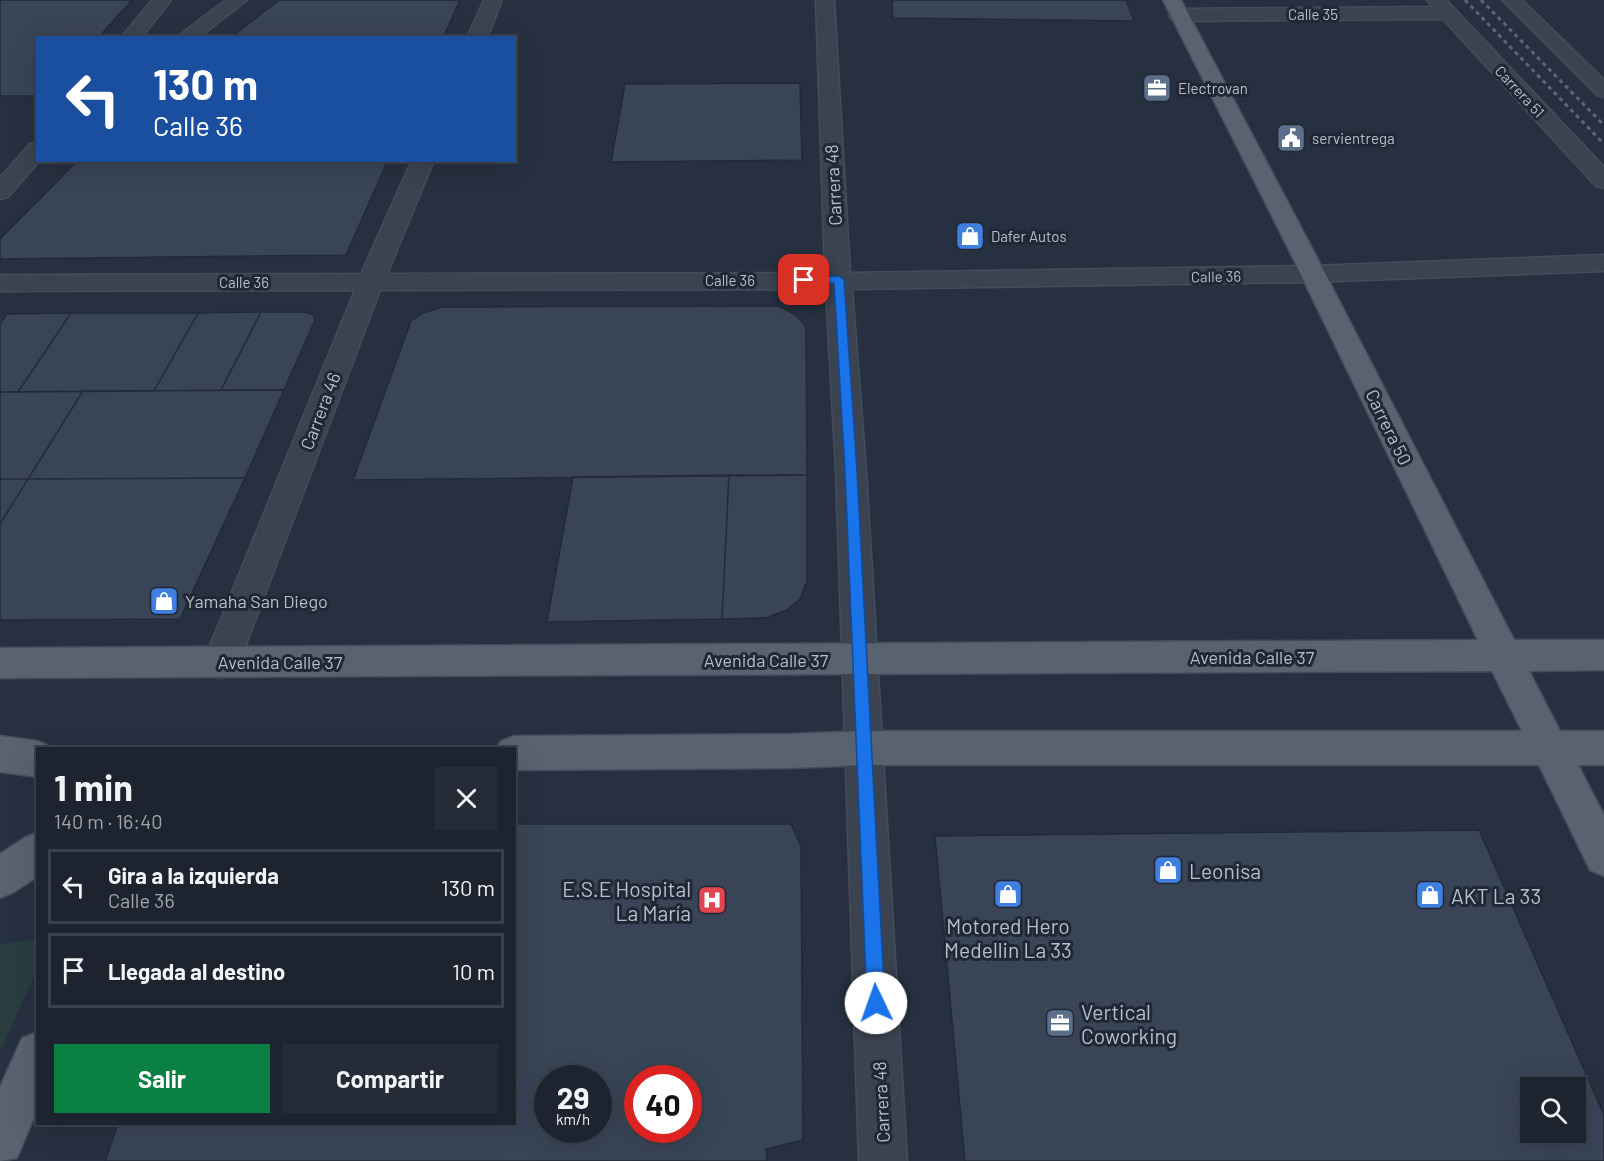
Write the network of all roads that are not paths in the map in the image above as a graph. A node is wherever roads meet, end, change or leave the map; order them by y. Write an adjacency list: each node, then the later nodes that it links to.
1 (162, 0): 8 (street)
2 (238, 0): 9 (street)
3 (493, 0): 10 (street)
4 (825, 0): 18 (street, Carrera 48)
5 (1511, 0): 11 (street)
6 (1175, 7): 7 (street, Calle 35); 17 (main road, Carrera 50)
7 (1442, 7): 14 (street, Carrera 51)
8 (132, 36)
9 (187, 36)
10 (478, 36)
11 (1604, 91)
12 (36, 151): 15 (street)
13 (422, 162): 19 (street, Carrera 46)
14 (1604, 181)
15 (0, 192)
16 (1604, 263): 17 (street, Calle 36)
17 (1311, 274): 18 (street, Calle 36); 21 (main road, Carrera 50)
18 (839, 280): 19 (street, Calle 36); 23 (street, Carrera 48)
19 (371, 281): 20 (street, Calle 36); 25 (street, Carrera 46)
20 (0, 283)
21 (1503, 655): 22 (main road, Avenida Calle 37); 23 (main road, Avenida Calle 37); 26 (main road, Carrera 50)
22 (1604, 655)
23 (859, 659): 25 (main road, Avenida Calle 37); 28 (street, Carrera 48)
24 (0, 663): 25 (main road, Avenida Calle 37)
25 (221, 663)
26 (1549, 747): 27 (main road); 28 (main road); 33 (main road, Carrera 50)
27 (1604, 747)
28 (865, 748): 29 (main road); 37 (street, Carrera 48)
29 (516, 753)
30 (0, 754): 31 (main road)
31 (36, 759)
32 (36, 853): 34 (main road)
33 (1604, 856)
34 (0, 878)
35 (36, 1059): 36 (main road)
36 (0, 1141)
37 (883, 1161)

